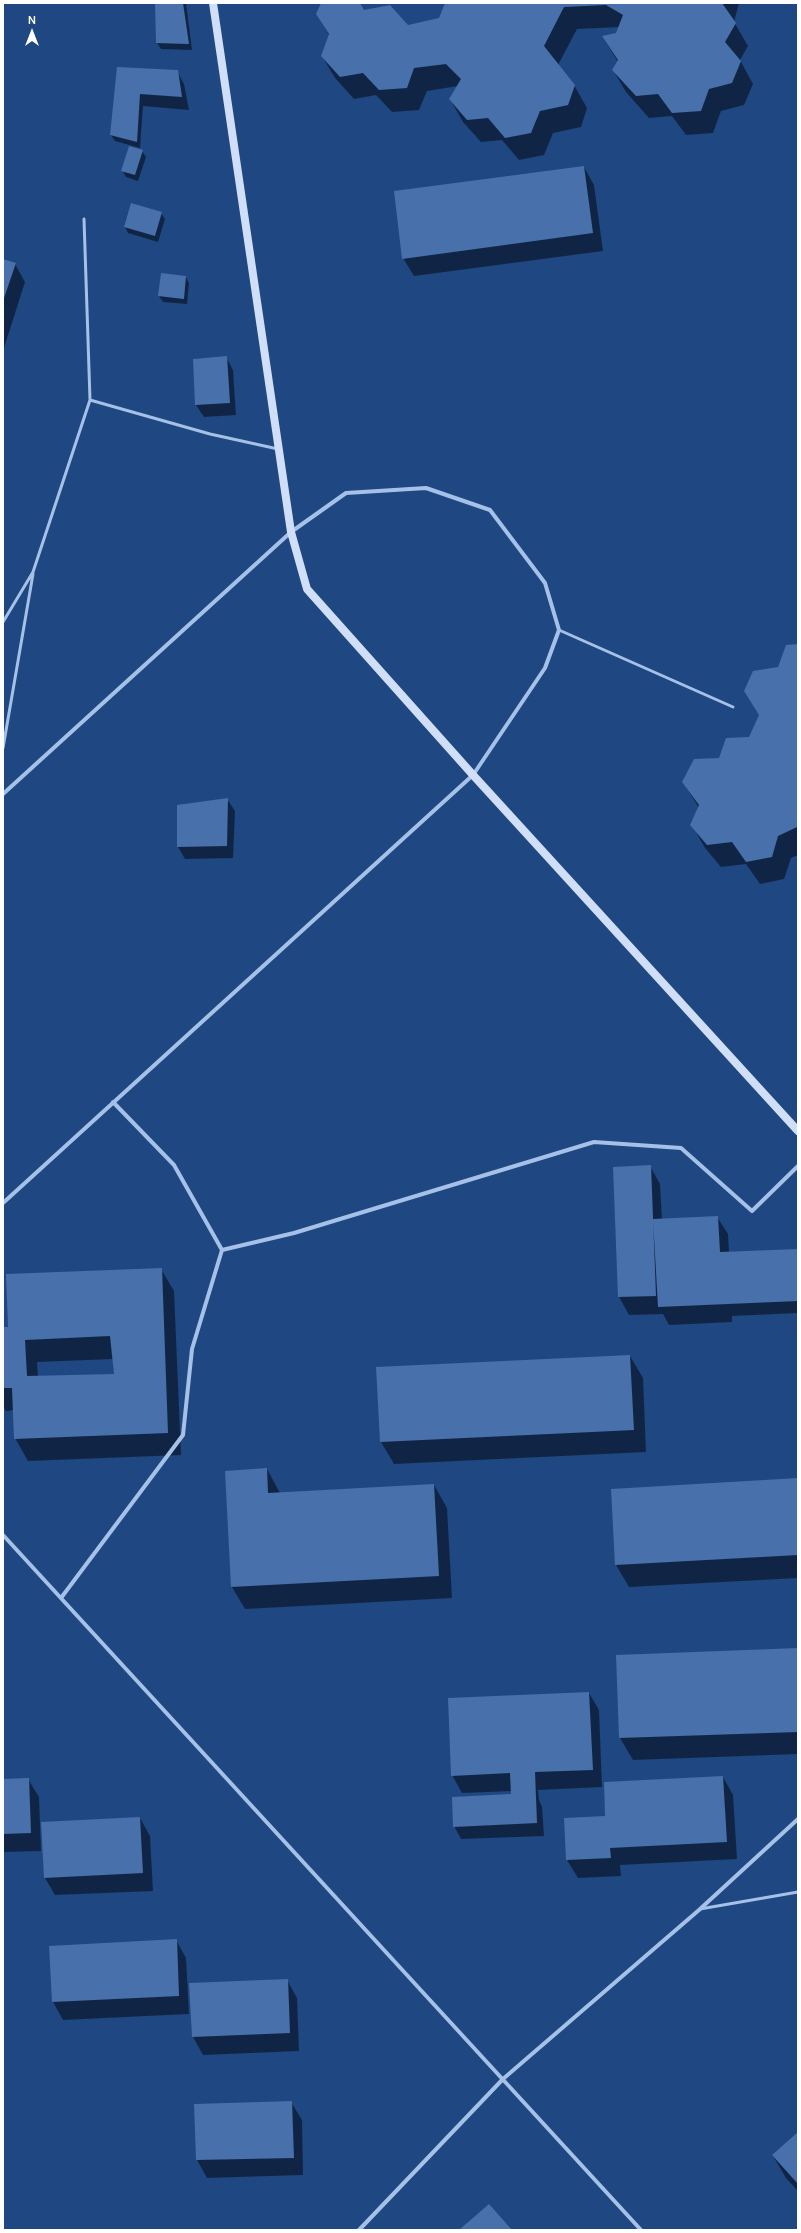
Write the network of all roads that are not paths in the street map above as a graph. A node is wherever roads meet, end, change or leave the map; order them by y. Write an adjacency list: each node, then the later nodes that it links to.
1 (213, 3): 4 (street)
2 (84, 219): 3 (lane)
3 (90, 400): 4 (lane); 6 (lane)
4 (279, 450): 5 (street)
5 (291, 532): 8 (street); 11 (street); 12 (street)
6 (33, 572): 7 (lane); 10 (lane)
7 (3, 622)
8 (559, 630): 9 (lane); 11 (street)
9 (733, 707)
10 (3, 748)
11 (473, 775): 13 (street); 14 (street)
12 (3, 794)
13 (113, 1102): 16 (street); 17 (street)
14 (798, 1131)
15 (798, 1166): 17 (street)
16 (3, 1203)
17 (222, 1250): 19 (street)
18 (3, 1535): 19 (street)
19 (61, 1598): 23 (street)
20 (798, 1819): 22 (street)
21 (798, 1892): 22 (lane)
22 (699, 1910): 23 (street)
23 (503, 2079): 24 (street); 25 (street)
24 (359, 2230)
25 (642, 2230)

